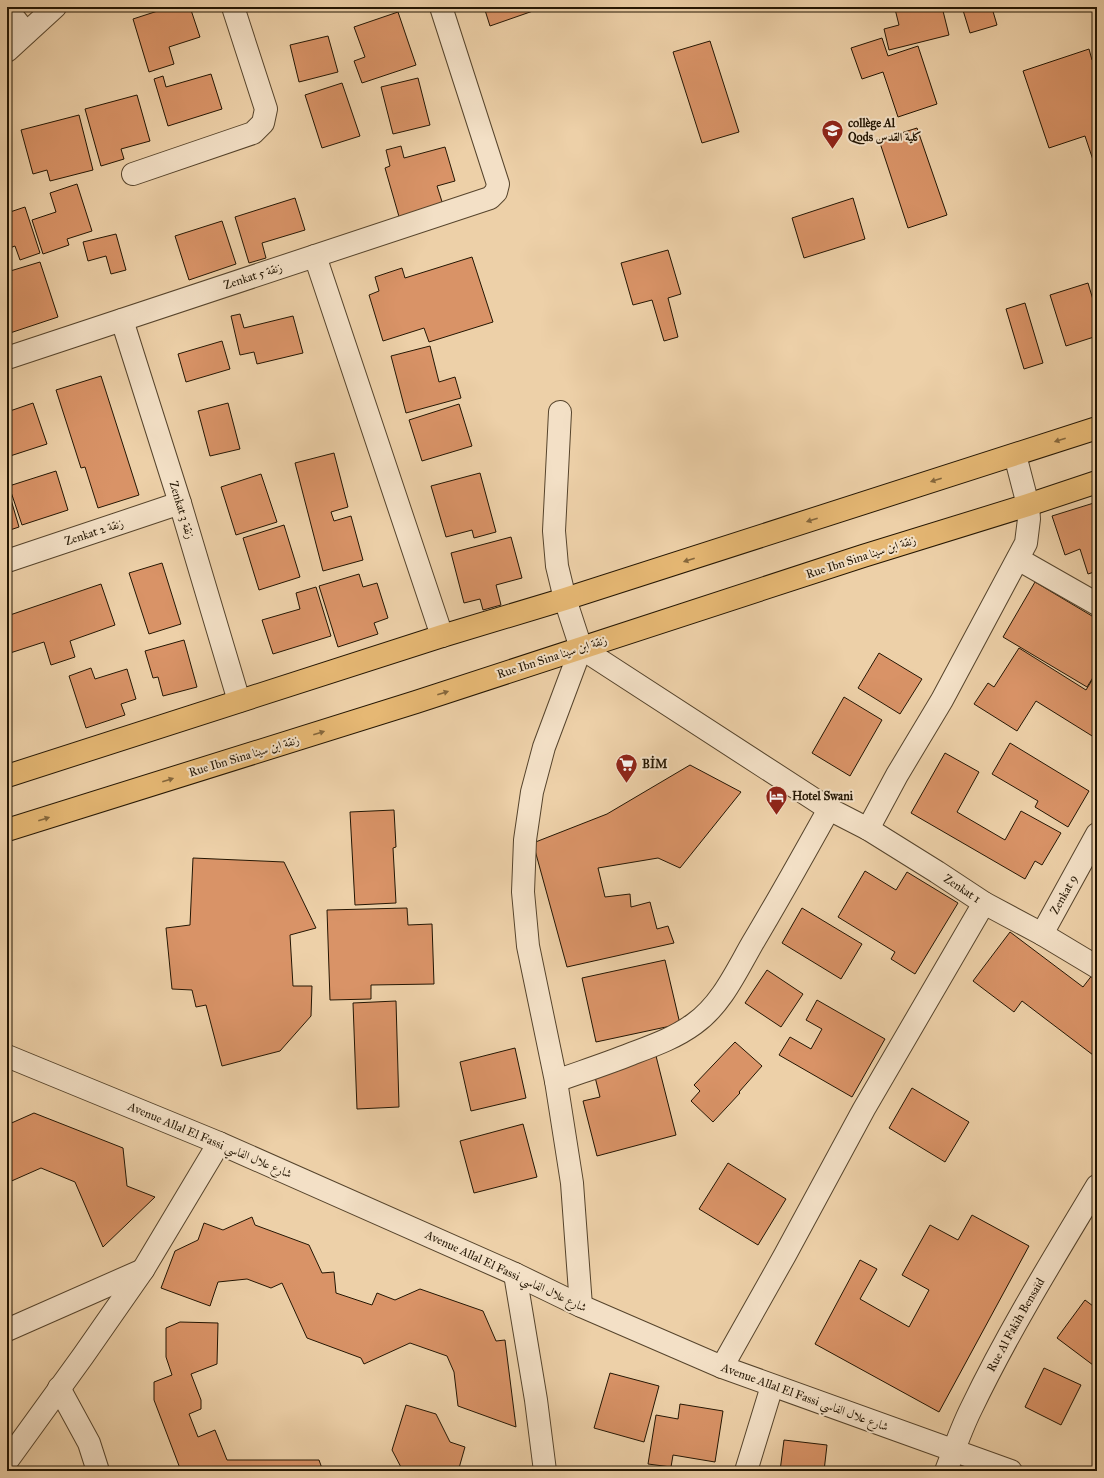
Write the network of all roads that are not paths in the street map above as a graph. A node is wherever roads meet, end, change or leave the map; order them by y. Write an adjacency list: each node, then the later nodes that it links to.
1 (56, 7): 5 (street)
2 (233, 7): 7 (street)
3 (441, 7): 8 (street, Zenkat 5 زنقة)
4 (7, 9): 5 (street)
5 (26, 33): 6 (street)
6 (7, 51)
7 (133, 174)
8 (315, 256): 9 (street, Zenkat 5 زنقة); 21 (street)
9 (122, 320): 10 (street, Zenkat 5 زنقة); 15 (street, Zenkat 3 زنقة)
10 (7, 358)
11 (560, 412): 19 (street)
12 (1097, 428): 13 (main road, one-way to 13)
13 (1015, 455): 16 (street); 19 (main road, one-way to 19)
14 (1097, 482): 16 (main road, Rue Ibn Sina زنقة ابن سينا)
15 (180, 503): 18 (street, Zenkat 2 زنقة); 23 (street, Zenkat 3 زنقة)
16 (1028, 505): 17 (street); 22 (main road, Rue Ibn Sina زنقة ابن سينا)
17 (1018, 559): 20 (street); 26 (street)
18 (7, 561)
19 (565, 599): 21 (main road); 22 (street)
20 (1097, 604)
21 (442, 636): 23 (main road)
22 (581, 648): 25 (street, Zenkat 1); 27 (main road, Rue Ibn Sina زنقة ابن سينا, one-way to 22); 33 (street)
23 (239, 701): 24 (main road)
24 (7, 776)
25 (829, 809): 26 (street, Zenkat 1); 33 (street)
26 (868, 829): 29 (street, Zenkat 1)
27 (7, 830)
28 (1097, 834): 30 (street, Zenkat 9)
29 (984, 903): 30 (street, Zenkat 1); 40 (street)
30 (1042, 934): 31 (street, Zenkat 1)
31 (1097, 967)
32 (7, 1056): 34 (street, Avenue Allal El Fassi شارع علال الفاسي)
33 (556, 1081): 38 (street)
34 (219, 1143): 36 (street); 37 (street, Avenue Allal El Fassi شارع علال الفاسي)
35 (1097, 1186): 43 (street, Rue Al Fakih Bensaïd)
36 (143, 1270): 39 (street); 42 (street)
37 (515, 1274): 38 (street, Avenue Allal El Fassi شارع علال الفاسي); 46 (street)
38 (581, 1306): 40 (street, Avenue Allal El Fassi شارع علال الفاسي)
39 (7, 1330)
40 (722, 1367): 41 (street, Avenue Allal El Fassi شارع علال الفاسي)
41 (772, 1386): 43 (street, Avenue Allal El Fassi شارع علال الفاسي); 47 (street)
42 (59, 1388): 44 (street); 45 (street)
43 (954, 1450): 48 (street, Rue Al Fakih Bensaïd); 49 (street, Avenue Allal El Fassi شارع علال الفاسي)
44 (7, 1461)
45 (98, 1471)
46 (545, 1471)
47 (746, 1471)
48 (946, 1471)
49 (1012, 1471)

